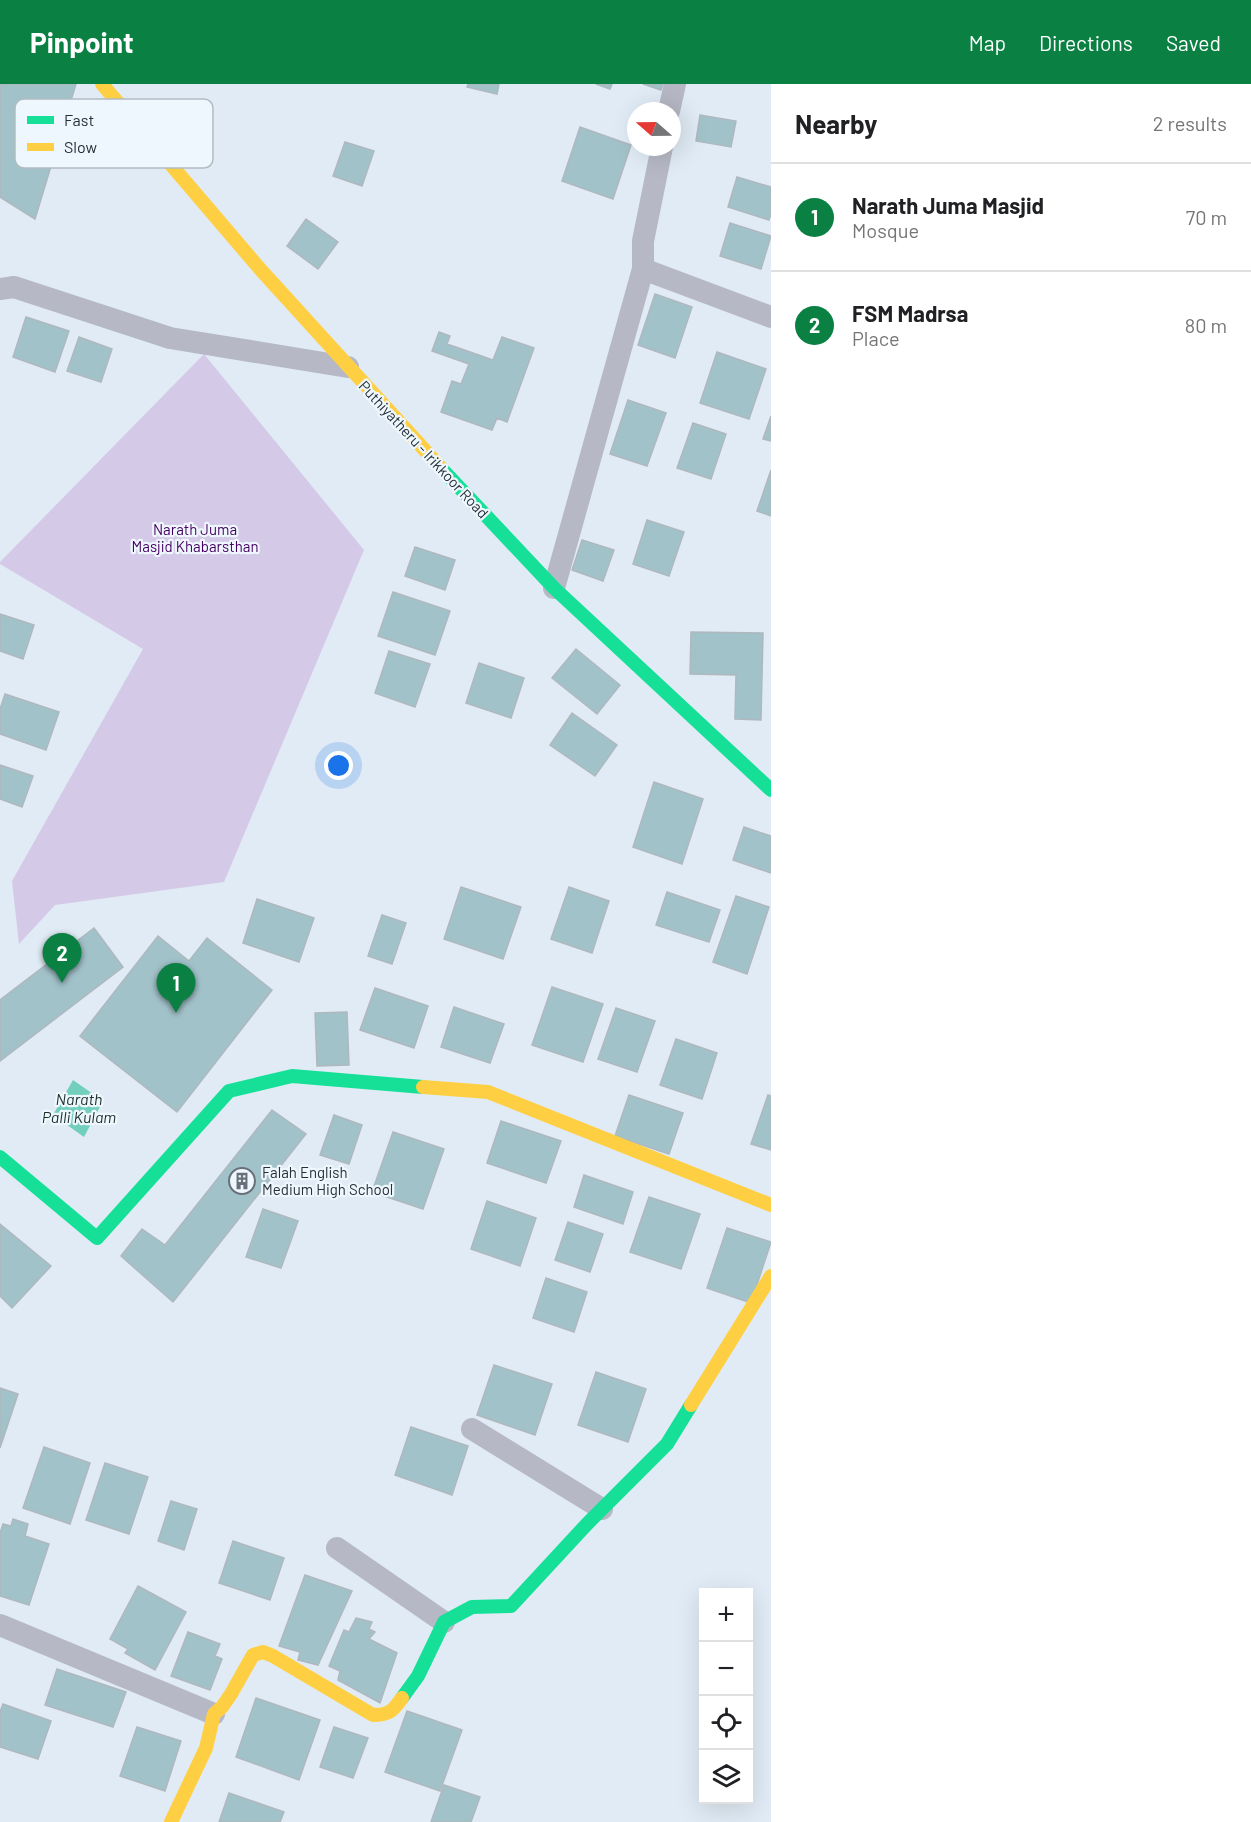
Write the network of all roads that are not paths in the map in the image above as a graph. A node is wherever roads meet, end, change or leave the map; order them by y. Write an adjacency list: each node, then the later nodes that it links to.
1 (102, 84): 3 (street, Puthiyatheru - Irikkoor Road)
2 (675, 84): 4 (street)
3 (115, 99)
4 (671, 102)
5 (660, 156): 7 (street)
6 (174, 168): 10 (street, Puthiyatheru - Irikkoor Road)
7 (643, 269): 9 (street); 11 (street)
8 (0, 289): 10 (street)
9 (771, 317)
10 (348, 367): 11 (street, Puthiyatheru - Irikkoor Road)
11 (554, 588): 12 (street, Puthiyatheru - Irikkoor Road)
12 (771, 790)
13 (0, 1157): 14 (street)
14 (771, 1205)
15 (771, 1276): 17 (street)
16 (472, 1429): 17 (street)
17 (602, 1509): 19 (street)
18 (337, 1548): 19 (street)
19 (444, 1622): 21 (street)
20 (0, 1625): 21 (street)
21 (214, 1714): 22 (street)
22 (171, 1822)

